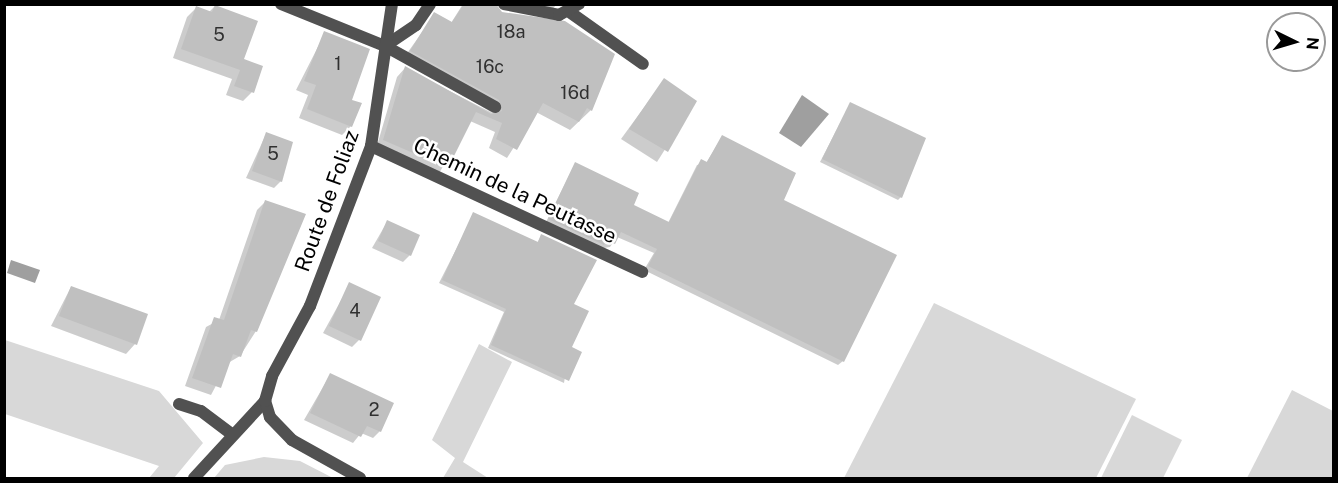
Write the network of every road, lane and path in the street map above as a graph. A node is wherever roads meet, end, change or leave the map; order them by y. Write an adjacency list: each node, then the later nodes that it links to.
1 (281, 4): 6 (street)
2 (392, 4): 6 (street, Route de Foliaz)
3 (430, 4): 6 (street)
4 (504, 4): 5 (street)
5 (575, 9): 7 (street)
6 (385, 46): 8 (street); 9 (street, Route de Foliaz)
7 (643, 64)
8 (495, 107)
9 (371, 146): 10 (street, Chemin de la Peutasse); 11 (street, Route de Foliaz)
10 (642, 272)
11 (265, 401): 13 (street); 15 (street)
12 (179, 404): 13 (street)
13 (231, 434): 14 (street)
14 (194, 478)
15 (360, 478)

